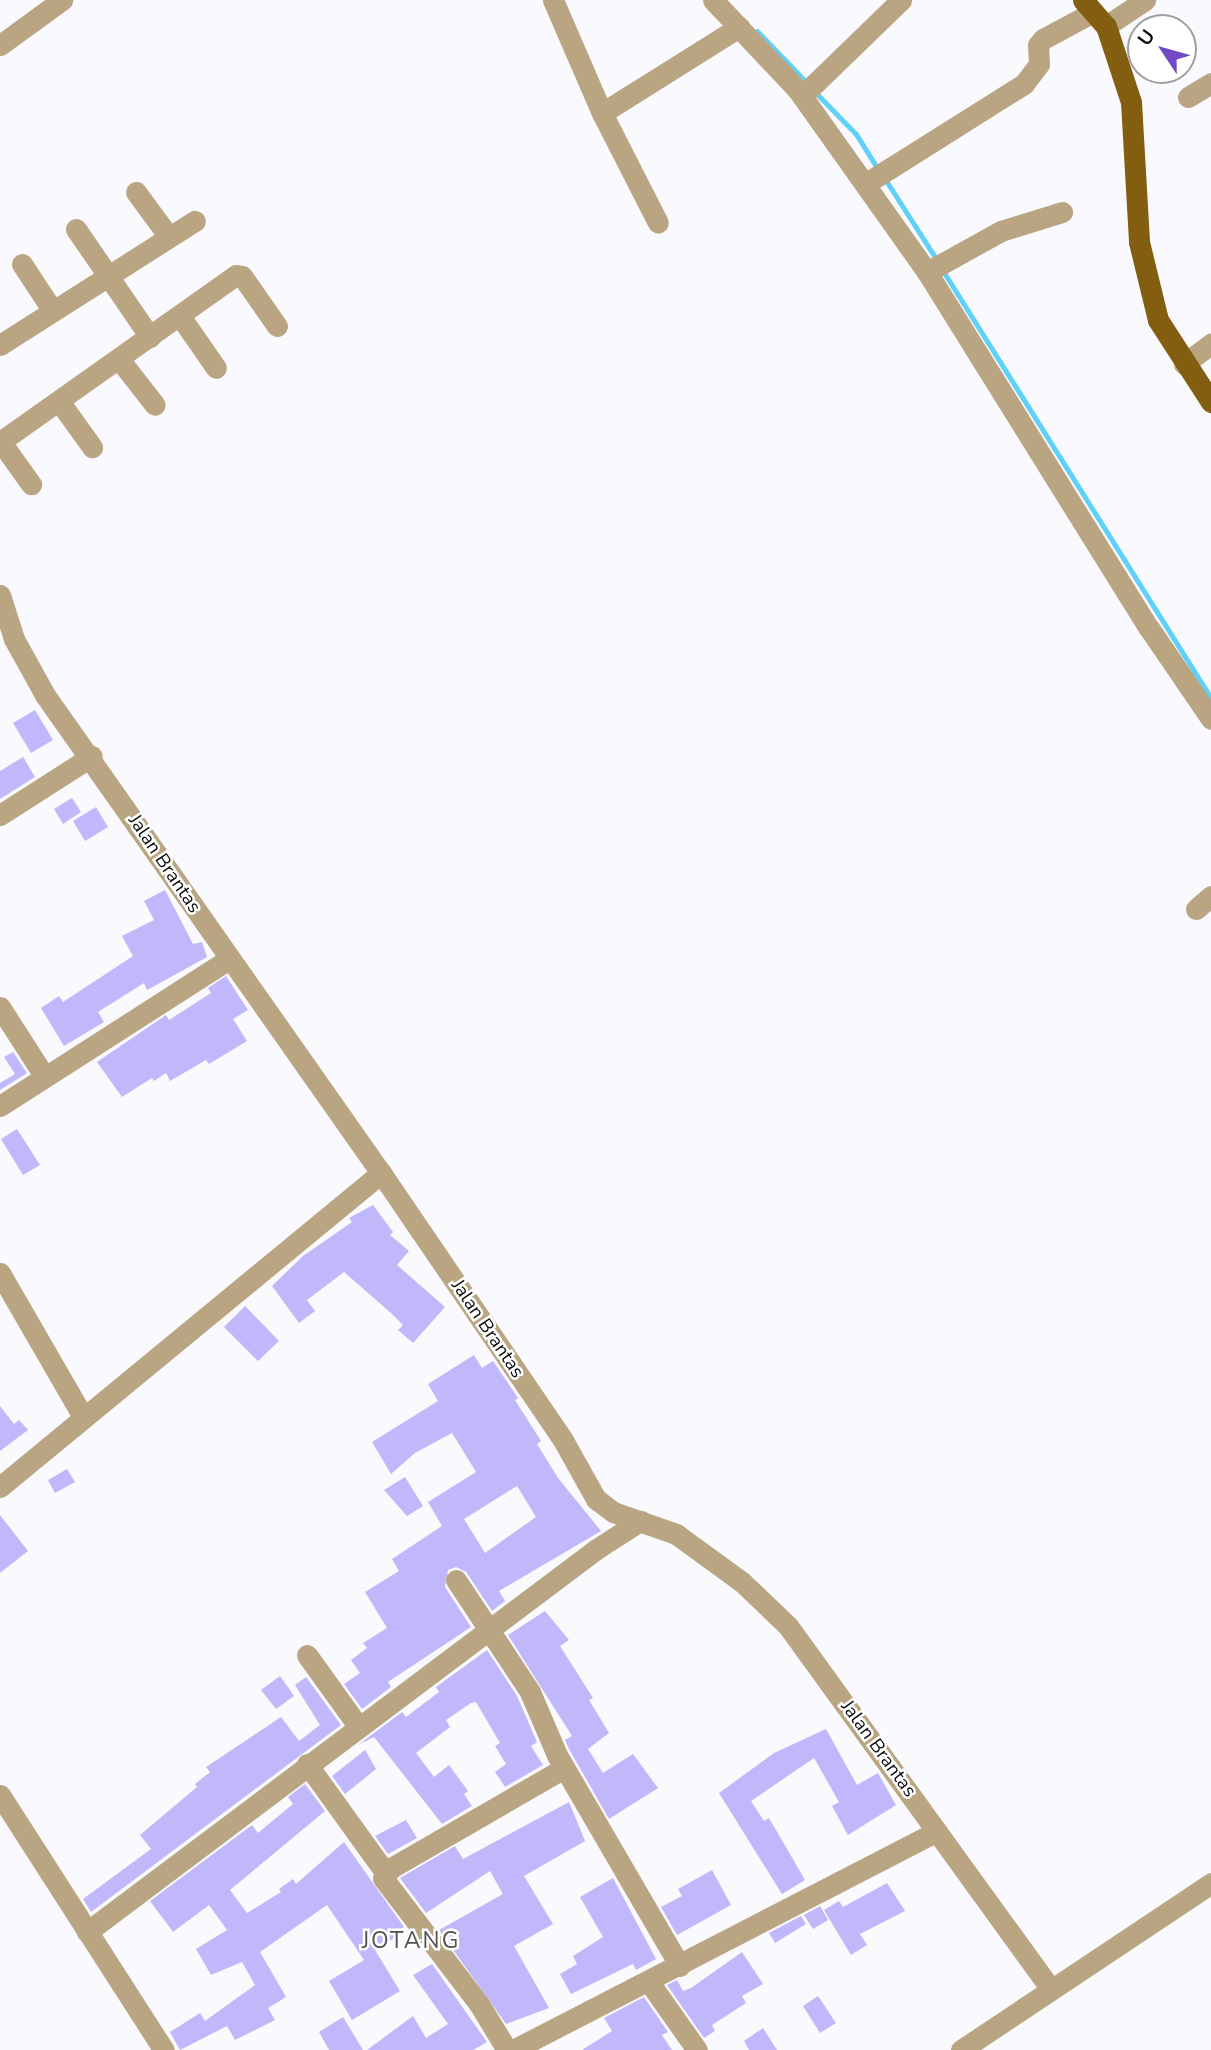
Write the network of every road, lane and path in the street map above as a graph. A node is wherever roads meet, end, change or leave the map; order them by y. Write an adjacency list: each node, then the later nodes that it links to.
1 (62, 0): 8 (street)
2 (553, 0): 12 (street)
3 (713, 0): 7 (street)
4 (901, 0): 10 (street)
5 (1144, 0): 6 (street)
6 (1094, 13): 13 (street); 30 (main road)
7 (739, 27): 10 (street); 12 (street)
8 (0, 45)
9 (1211, 83): 11 (street)
10 (809, 90): 13 (street)
11 (1188, 97)
12 (602, 113): 17 (street)
13 (877, 176): 21 (street)
14 (136, 192): 19 (street)
15 (1062, 212): 21 (street)
16 (195, 221): 19 (street)
17 (658, 223)
18 (76, 229): 22 (street)
19 (169, 237): 22 (street)
20 (22, 264): 23 (street)
21 (935, 268): 39 (street)
22 (108, 275): 23 (street); 26 (street)
23 (53, 311): 28 (street)
24 (180, 316): 25 (street); 26 (street); 31 (street)
25 (276, 326)
26 (150, 337): 29 (street)
27 (1211, 344): 30 (street)
28 (0, 345)
29 (119, 359): 32 (street); 34 (street)
30 (1184, 364): 33 (main road)
31 (216, 368)
32 (59, 401): 35 (street); 36 (street)
33 (1211, 402)
34 (155, 405)
35 (0, 442): 37 (street)
36 (92, 446)
37 (31, 484)
38 (0, 595): 40 (street, Jalan Brantas)
39 (1211, 719)
40 (92, 756): 41 (street); 42 (street, Jalan Brantas)
41 (0, 815)
42 (227, 960): 44 (street); 46 (street, Jalan Brantas)
43 (0, 1007): 44 (street)
44 (45, 1077): 45 (street)
45 (0, 1106)
46 (381, 1173): 48 (street); 50 (street, Jalan Brantas)
47 (0, 1273): 48 (street)
48 (82, 1415): 49 (street)
49 (0, 1487)
50 (640, 1521): 52 (street); 58 (street, Jalan Brantas)
51 (456, 1580): 52 (street)
52 (489, 1629): 54 (street); 56 (street)
53 (307, 1655): 54 (street)
54 (358, 1726): 55 (street)
55 (307, 1765): 59 (street); 61 (street)
56 (564, 1768): 59 (street); 62 (street)
57 (0, 1796): 61 (street)
58 (937, 1831): 62 (street); 64 (street, Jalan Brantas)
59 (385, 1872): 67 (street)
60 (1211, 1882): 64 (street)
61 (87, 1932): 66 (street)
62 (680, 1966): 63 (street)
63 (649, 1982): 65 (street); 68 (street)
64 (1051, 1989): 69 (street)
65 (525, 2047)
66 (164, 2050)
67 (507, 2050)
68 (697, 2050)
69 (961, 2050)

